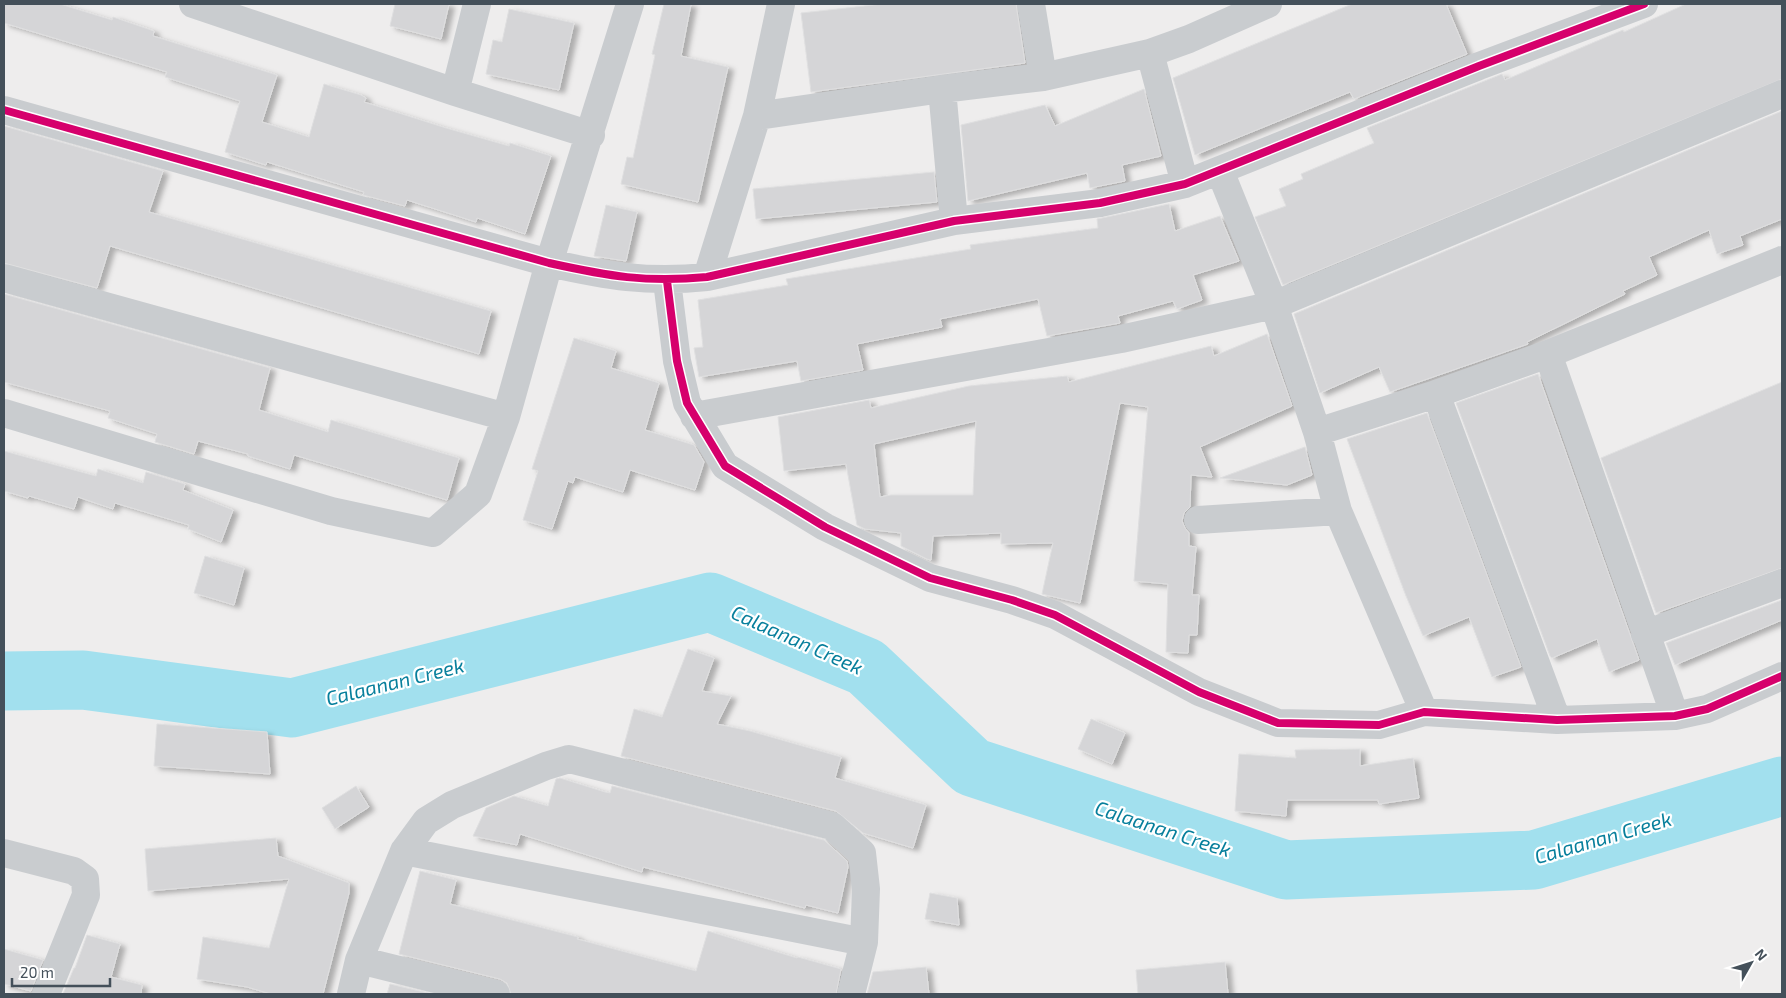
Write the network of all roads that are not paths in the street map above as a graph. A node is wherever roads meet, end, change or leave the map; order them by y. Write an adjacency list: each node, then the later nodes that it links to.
1 (193, 4): 11 (street)
2 (477, 4): 11 (street)
3 (630, 4): 15 (street)
4 (781, 4): 14 (street)
5 (1031, 4): 9 (street)
6 (1268, 4): 8 (street)
7 (1644, 4): 16 (street)
8 (1150, 53): 9 (street); 17 (street)
9 (1043, 77): 10 (street)
10 (942, 89): 14 (street); 18 (street)
11 (455, 92): 15 (street)
12 (1782, 94): 24 (street)
13 (4, 110): 20 (street)
14 (757, 116): 21 (street)
15 (591, 135): 20 (street)
16 (1220, 171): 17 (street); 24 (street)
17 (1185, 184): 18 (street)
18 (954, 221): 21 (street)
19 (1782, 260): 25 (street)
20 (549, 263): 23 (street); 29 (street)
21 (707, 277): 23 (street)
22 (4, 278): 29 (street)
23 (667, 281): 28 (street)
24 (1274, 305): 28 (street); 30 (street)
25 (1548, 354): 26 (street); 34 (street)
26 (1436, 394): 30 (street); 38 (street)
27 (4, 413): 29 (street)
28 (694, 416): 36 (street)
29 (506, 417)
30 (1317, 432): 31 (street)
31 (1338, 511): 32 (street); 36 (street)
32 (1198, 520)
33 (1782, 583): 34 (street)
34 (1645, 634): 37 (street)
35 (1782, 676): 37 (street)
36 (1424, 712): 38 (street)
37 (1675, 716): 38 (street)
38 (1557, 720)
39 (404, 851): 41 (street); 41 (street); 42 (street)
40 (4, 854): 43 (street)
41 (864, 942): 46 (street)
42 (359, 960): 44 (street); 45 (street)
43 (46, 994)
44 (351, 994)
45 (496, 994)
46 (851, 994)

